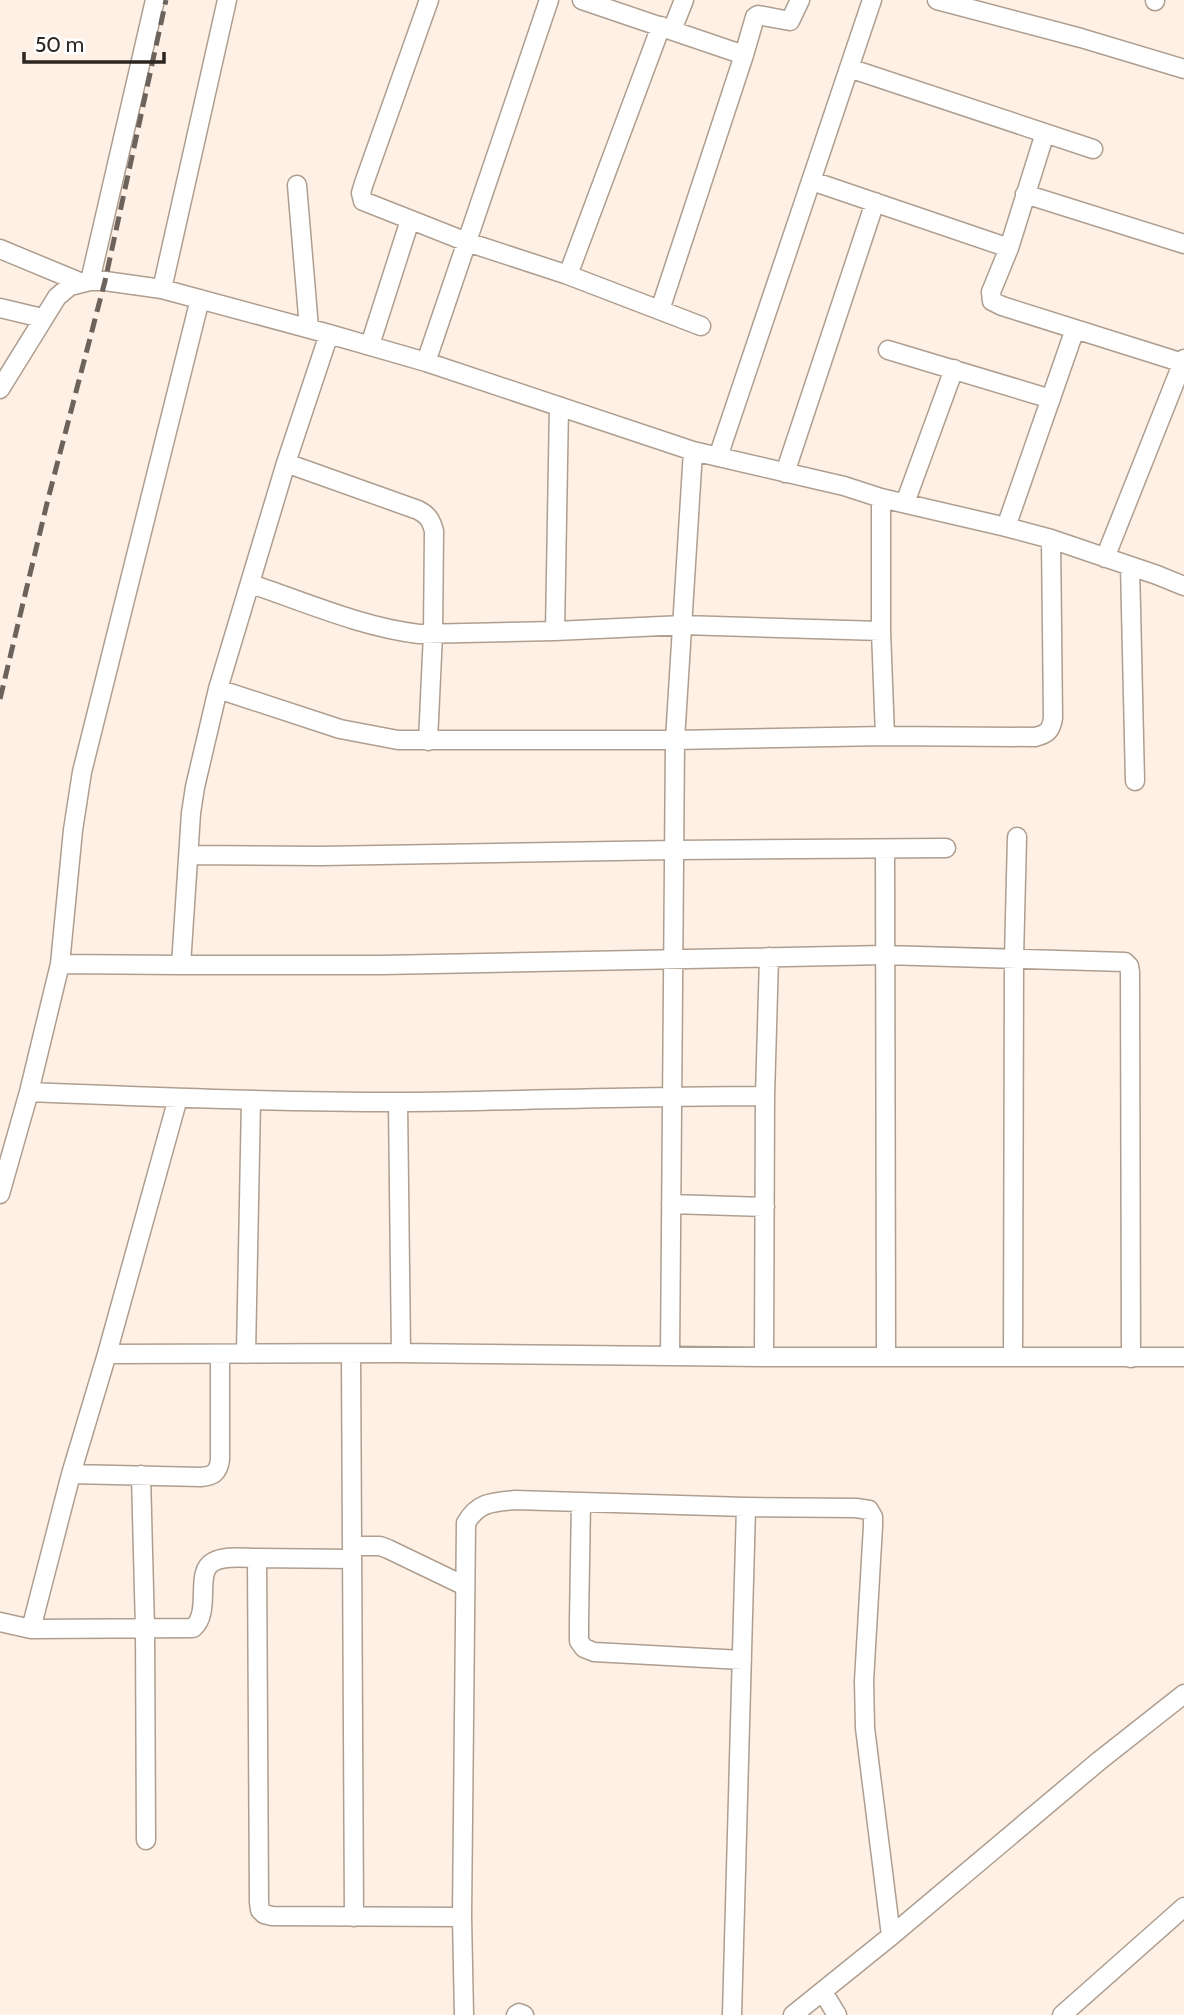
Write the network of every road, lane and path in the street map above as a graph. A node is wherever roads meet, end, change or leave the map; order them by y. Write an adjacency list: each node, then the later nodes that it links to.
1 (155, 0): 26 (street)
2 (227, 0): 27 (street)
3 (429, 0): 20 (street)
4 (549, 0): 21 (street)
5 (582, 0): 10 (street)
6 (684, 0): 10 (street)
7 (800, 0): 11 (street)
8 (872, 0): 12 (street)
9 (937, 0): 13 (street)
10 (666, 28): 11 (street); 25 (street)
11 (744, 55): 30 (street)
12 (849, 68): 14 (street); 16 (street)
13 (1184, 69)
14 (1045, 133): 15 (street); 18 (street)
15 (1093, 149)
16 (812, 181): 19 (street); 45 (street)
17 (297, 185): 33 (street)
18 (1026, 194): 22 (street); 23 (street)
19 (875, 202): 23 (street); 47 (street)
20 (410, 220): 21 (street); 36 (street)
21 (467, 242): 25 (street); 39 (street)
22 (1184, 244)
23 (1009, 247): 34 (street)
24 (0, 249): 26 (street)
25 (568, 275): 30 (street)
26 (86, 282): 27 (street); 31 (street)
27 (162, 289): 28 (street)
28 (200, 299): 33 (street); 74 (street)
29 (0, 309): 31 (street)
30 (660, 310): 32 (street)
31 (42, 318): 41 (street)
32 (701, 326)
33 (309, 328): 35 (street)
34 (1075, 329): 38 (street); 42 (street)
35 (329, 334): 36 (street); 46 (street)
36 (370, 345): 39 (street)
37 (888, 350): 40 (street)
38 (1183, 361): 52 (street)
39 (426, 362): 43 (street)
40 (954, 369): 42 (street); 49 (street)
41 (0, 389)
42 (1051, 398): 50 (street)
43 (559, 406): 44 (street); 57 (street)
44 (693, 451): 45 (street); 56 (street)
45 (718, 457): 47 (street)
46 (286, 463): 54 (street); 59 (street)
47 (785, 473): 48 (street)
48 (881, 498): 49 (street); 58 (street)
49 (905, 503): 50 (street)
50 (1006, 527): 51 (street)
51 (1051, 539): 52 (street); 61 (street)
52 (1105, 558): 53 (street)
53 (1130, 566): 55 (street); 64 (street)
54 (251, 584): 59 (street); 60 (street)
55 (1184, 586)
56 (683, 625): 57 (street); 58 (street); 62 (street)
57 (555, 631): 59 (street)
58 (881, 631): 61 (street)
59 (432, 634): 63 (street)
60 (218, 689): 63 (street); 69 (street)
61 (885, 736): 62 (street)
62 (675, 740): 63 (street); 68 (street)
63 (428, 741)
64 (1135, 781)
65 (1017, 837): 73 (street)
66 (946, 848): 67 (street)
67 (885, 849): 68 (street); 70 (street)
68 (674, 850): 69 (street); 72 (street)
69 (189, 855): 75 (street)
70 (885, 955): 71 (street); 73 (street); 91 (street)
71 (769, 957): 72 (street); 78 (street)
72 (674, 958): 75 (street); 77 (street)
73 (1014, 958): 93 (street); 95 (street)
74 (60, 964): 75 (street); 76 (street)
75 (181, 965)
76 (29, 1092): 79 (street); 82 (street)
77 (672, 1096): 78 (street); 81 (street); 83 (street)
78 (765, 1096): 84 (street)
79 (177, 1098): 80 (street); 86 (street)
80 (251, 1100): 81 (street); 87 (street)
81 (398, 1102): 85 (street)
82 (0, 1194)
83 (671, 1204): 84 (street); 90 (street)
84 (765, 1207): 92 (street)
85 (401, 1353): 88 (street); 90 (street)
86 (107, 1354): 89 (street); 96 (street)
87 (246, 1354): 88 (street); 89 (street)
88 (351, 1354): 100 (street)
89 (220, 1355): 97 (street)
90 (670, 1356): 92 (street)
91 (886, 1356): 92 (street); 93 (street)
92 (764, 1357)
93 (1013, 1357): 95 (street)
94 (1184, 1357): 95 (street)
95 (1131, 1358)
96 (71, 1474): 97 (street); 104 (street)
97 (141, 1475): 105 (street)
98 (581, 1502): 99 (street); 102 (street); 106 (street)
99 (746, 1507): 106 (street); 112 (street)
100 (352, 1553): 101 (street); 102 (street); 110 (street)
101 (257, 1558): 105 (street); 110 (street)
102 (465, 1586): 111 (street)
103 (1, 1624): 104 (street)
104 (31, 1629): 105 (street)
105 (145, 1629): 108 (street)
106 (742, 1660): 117 (street)
107 (1184, 1694): 112 (street)
108 (145, 1840)
109 (1184, 1906): 120 (street)
110 (354, 1917): 111 (street)
111 (462, 1917): 114 (street)
112 (891, 1936): 113 (street)
113 (823, 1992): 118 (street); 119 (street)
114 (464, 2015)
115 (516, 2015): 116 (street)
116 (524, 2015)
117 (732, 2015)
118 (793, 2015)
119 (837, 2015)
120 (1062, 2015)

